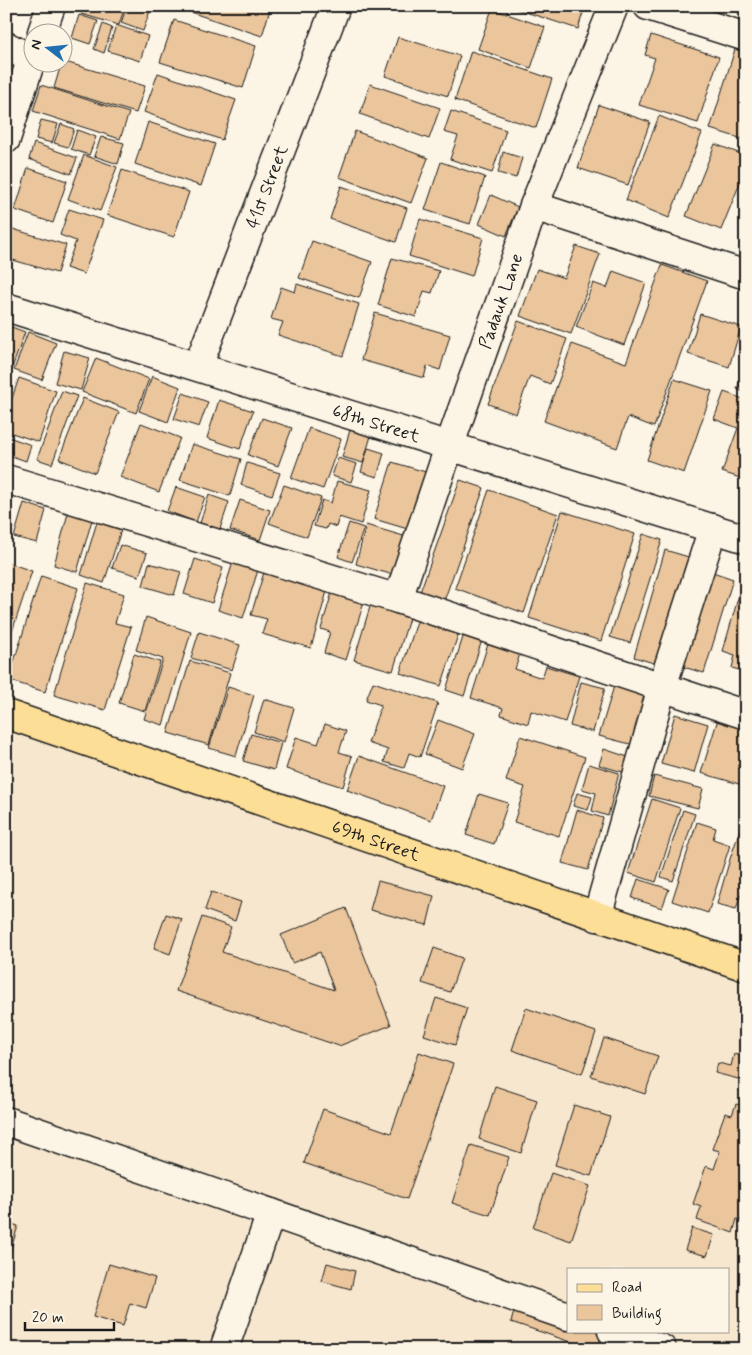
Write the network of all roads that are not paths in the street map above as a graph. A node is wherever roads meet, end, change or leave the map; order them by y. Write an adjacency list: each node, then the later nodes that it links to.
1 (52, 6): 5 (street)
2 (336, 6): 14 (street, 41st Street)
3 (614, 6): 11 (street, Padauk Lane)
4 (648, 6): 6 (street)
5 (46, 22)
6 (746, 37)
7 (6, 46): 8 (street)
8 (22, 53)
9 (28, 72): 10 (street)
10 (6, 139)
11 (534, 206): 12 (street); 15 (street, Padauk Lane)
12 (746, 276)
13 (6, 307): 14 (street, 68th Street)
14 (198, 366): 15 (street, 68th Street)
15 (449, 447): 17 (street, 68th Street); 19 (street, Padauk Lane)
16 (6, 479): 19 (street)
17 (713, 528): 18 (street, 68th Street); 20 (street)
18 (746, 539)
19 (398, 599): 20 (street)
20 (662, 687): 22 (street); 23 (street)
21 (6, 714): 23 (main road, 69th Street)
22 (746, 714)
23 (597, 917): 24 (main road, 69th Street)
24 (746, 967)
25 (6, 1121): 26 (street)
26 (271, 1213): 27 (street); 29 (street)
27 (567, 1316)
28 (615, 1332): 30 (street)
29 (224, 1349)
30 (662, 1349)

